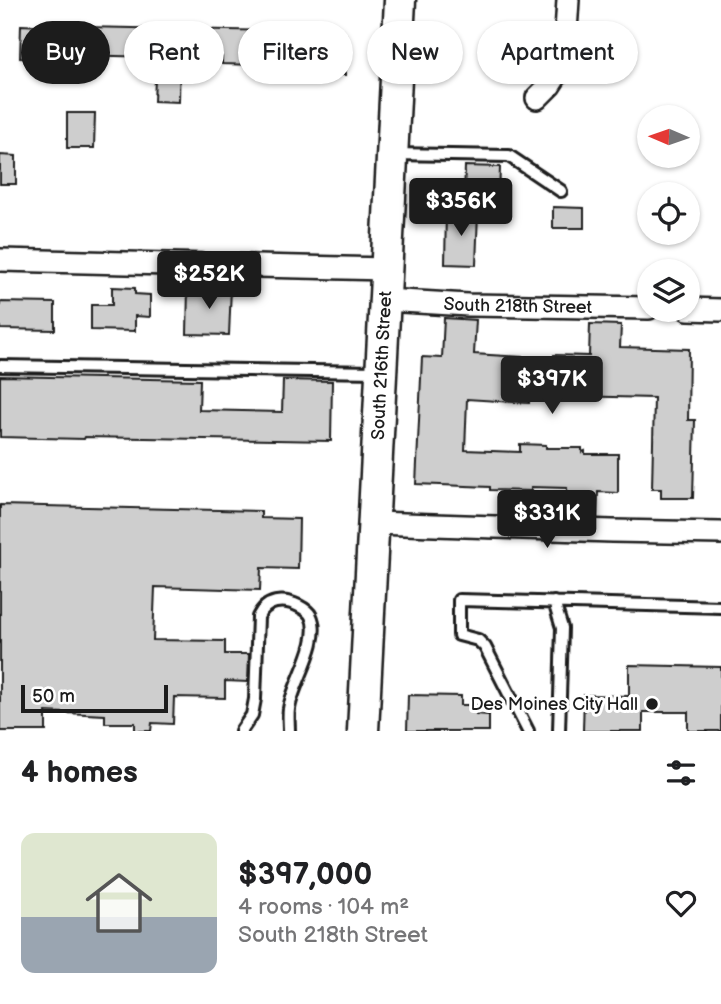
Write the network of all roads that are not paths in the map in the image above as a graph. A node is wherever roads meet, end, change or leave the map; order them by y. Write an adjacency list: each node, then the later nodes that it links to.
1 (400, 0): 4 (main road, South 216th Street)
2 (568, 0): 3 (street)
3 (537, 97)
4 (392, 154): 5 (lane); 7 (main road, South 216th Street)
5 (561, 191)
6 (0, 260): 7 (street)
7 (387, 269): 8 (main road, South 216th Street)
8 (385, 300): 9 (street, South 218th Street); 13 (main road, South 216th Street)
9 (637, 308)
10 (700, 309): 11 (street)
11 (721, 310)
12 (0, 366): 13 (lane)
13 (381, 372): 14 (main road, South 216th Street)
14 (374, 523): 15 (street); 20 (main road, South 216th Street)
15 (721, 533)
16 (554, 603): 17 (lane); 21 (lane); 22 (lane)
17 (721, 607)
18 (241, 731): 19 (lane)
19 (289, 731)
20 (363, 731)
21 (528, 731)
22 (559, 731)

